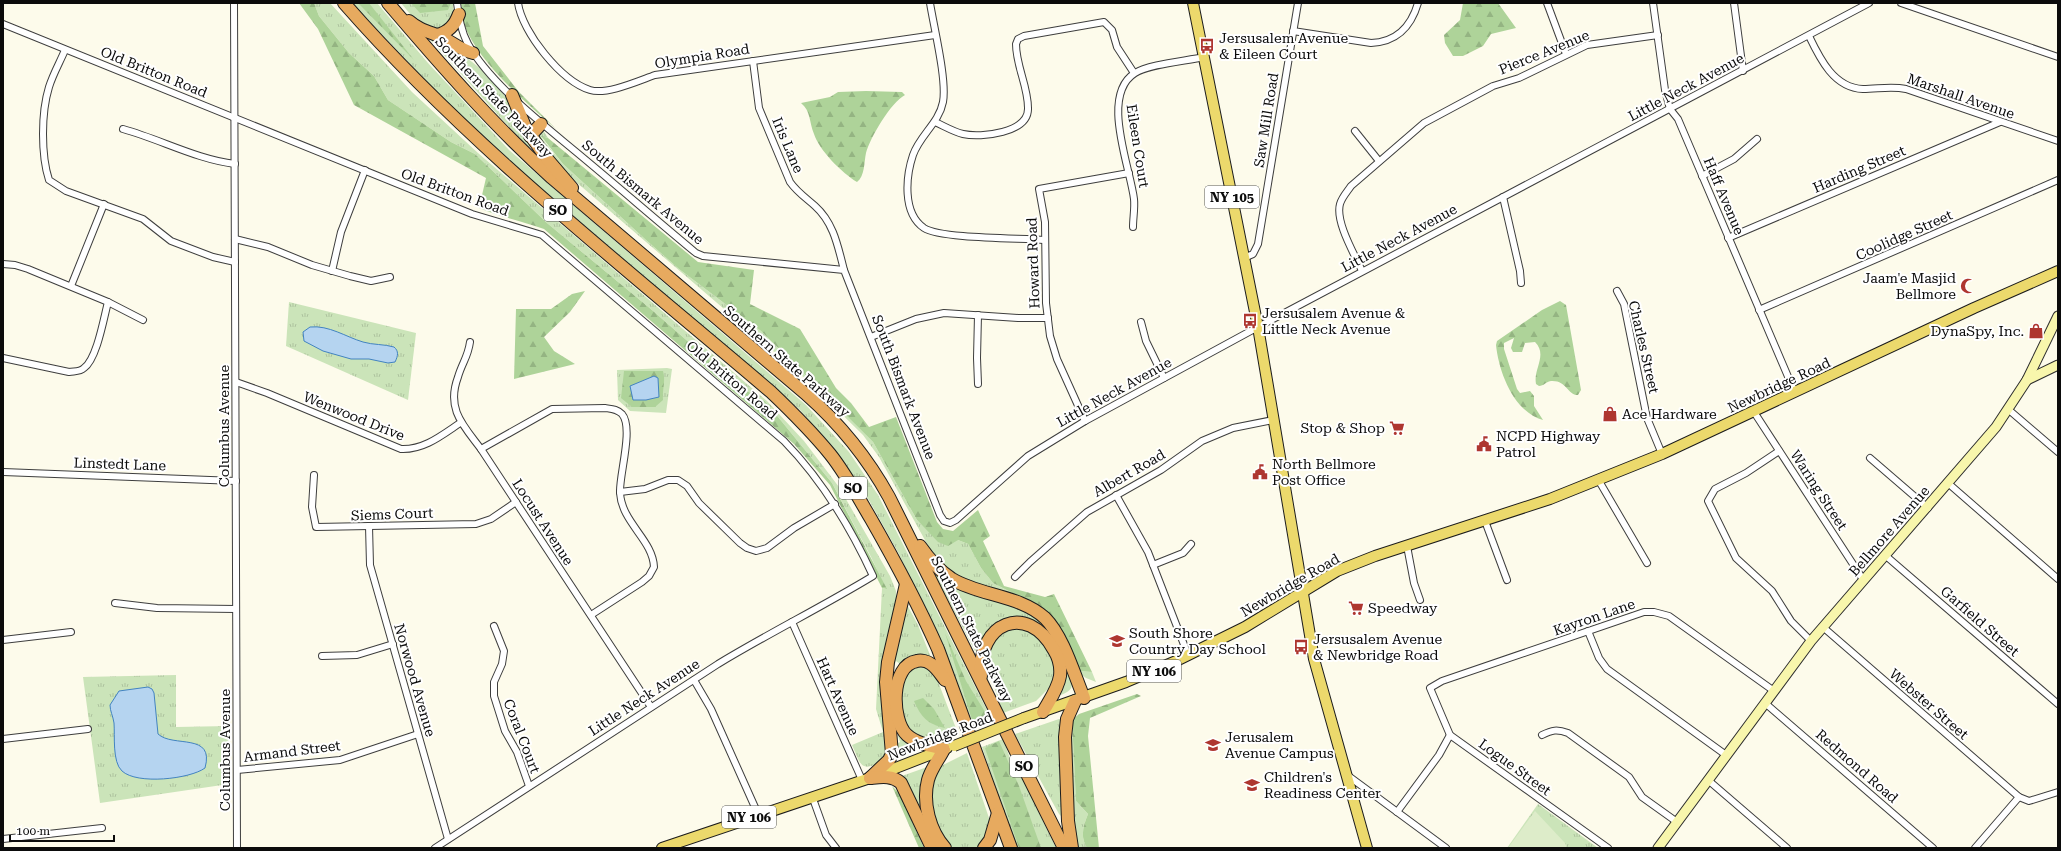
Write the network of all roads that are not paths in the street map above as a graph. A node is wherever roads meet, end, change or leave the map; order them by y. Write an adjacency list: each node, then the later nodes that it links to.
1 (234, 3): 31 (street, Columbus Avenue)
2 (344, 3): 115 (highway, SO)
3 (518, 3): 26 (street, Olympia Road)
4 (930, 3): 18 (street)
5 (1193, 3): 24 (main road, NY 105)
6 (1298, 3): 16 (street, Saw Mill Road)
7 (1418, 3): 16 (street)
8 (1547, 3): 23 (street)
9 (1653, 3): 19 (street, Haff Avenue)
10 (1734, 3): 27 (street)
11 (1870, 3): 20 (street, Little Neck Avenue)
12 (1901, 3): 25 (street)
13 (389, 5): 17 (highway); 48 (highway, Southern State Parkway / SO)
14 (458, 8): 17 (highway); 22 (street, South Bismark Avenue)
15 (3, 24): 21 (street, Old Britton Road)
16 (1293, 31): 53 (street, Saw Mill Road)
17 (437, 35): 22 (highway)
18 (935, 35): 26 (street, Olympia Road); 32 (street)
19 (1658, 35): 23 (street, Pierce Avenue); 30 (street, Haff Avenue)
20 (1809, 36): 27 (street, Little Neck Avenue); 33 (street, Marshall Avenue)
21 (65, 50): 31 (street, Old Britton Road); 47 (street)
22 (473, 53): 29 (street, South Bismark Avenue)
23 (1566, 54): 40 (street, Pierce Avenue)
24 (1204, 57): 28 (street); 53 (main road, NY 105)
25 (2058, 57)
26 (753, 61): 56 (street, Iris Lane)
27 (1743, 71): 30 (street, Little Neck Avenue)
28 (1134, 73): 32 (street); 43 (street, Eileen Court)
29 (512, 95): 34 (street, South Bismark Avenue); 37 (highway)
30 (1670, 109): 44 (street, Haff Avenue); 46 (street, Little Neck Avenue)
31 (235, 117): 41 (street, Columbus Avenue); 42 (street, Old Britton Road)
32 (935, 122): 52 (street)
33 (2000, 122): 39 (street, Marshall Avenue); 50 (street, Harding Street)
34 (541, 124): 37 (highway); 56 (street, South Bismark Avenue)
35 (123, 129): 41 (street)
36 (1355, 131): 40 (street)
37 (530, 136): 48 (highway)
38 (1758, 140): 44 (street)
39 (2058, 142)
40 (1379, 161): 58 (street, Pierce Avenue)
41 (235, 164): 51 (street, Columbus Avenue)
42 (365, 170): 57 (street); 99 (street, Old Britton Road)
43 (1129, 173): 49 (street, Eileen Court); 52 (street, Howard Road)
44 (1702, 176): 50 (street, Haff Avenue)
45 (2058, 180): 65 (street, Coolidge Street)
46 (1503, 197): 58 (street, Little Neck Avenue); 61 (street)
47 (104, 204): 54 (street); 62 (street)
48 (595, 215): 104 (highway, Southern State Parkway / SO)
49 (1133, 227)
50 (1728, 238): 65 (street, Haff Avenue)
51 (235, 239): 54 (street, Columbus Avenue); 57 (street)
52 (1044, 240): 68 (street, Howard Road)
53 (1244, 258): 71 (main road, NY 105)
54 (235, 262): 78 (street, Columbus Avenue)
55 (3, 264): 62 (street)
56 (844, 270): 72 (street, South Bismark Avenue)
57 (332, 271): 60 (street)
58 (1362, 271): 71 (street, Little Neck Avenue)
59 (2058, 272): 80 (main road, Newbridge Road)
60 (390, 277)
61 (1521, 283)
62 (71, 286): 64 (street)
63 (1617, 291): 89 (street, Charles Street)
64 (108, 302): 69 (street); 74 (street)
65 (1759, 310): 80 (street, Haff Avenue)
66 (978, 315): 68 (street); 72 (street); 79 (street)
67 (2058, 316): 77 (main road, Bellmore Avenue)
68 (1048, 318): 84 (street, Howard Road)
69 (143, 320)
70 (1141, 322): 76 (street)
71 (1258, 327): 76 (street, Little Neck Avenue); 83 (main road, NY 105)
72 (872, 337): 101 (street, South Bismark Avenue)
73 (470, 342): 85 (street, Locust Avenue)
74 (3, 358)
75 (2058, 366): 77 (main road)
76 (1164, 378): 84 (street, Little Neck Avenue)
77 (2027, 380): 81 (main road, Bellmore Avenue)
78 (236, 382): 85 (street, Wenwood Drive); 94 (street, Columbus Avenue)
79 (978, 384)
80 (1795, 393): 82 (main road, Newbridge Road)
81 (2009, 410): 88 (street); 95 (main road, Bellmore Avenue)
82 (1754, 412): 87 (street, Waring Street); 89 (main road, Newbridge Road)
83 (1273, 420): 97 (street, Albert Road); 116 (main road, NY 105)
84 (1085, 421): 101 (street, Little Neck Avenue)
85 (460, 423): 86 (street, Locust Avenue)
86 (481, 449): 96 (street); 98 (street, Locust Avenue)
87 (1780, 452): 114 (street, Waring Street); 127 (street)
88 (2058, 452)
89 (1662, 454): 93 (main road, Newbridge Road)
90 (1870, 458): 100 (street)
91 (3, 472): 94 (street, Linstedt Lane)
92 (314, 475): 103 (street, Siems Court)
93 (1599, 480): 102 (main road, Newbridge Road); 108 (street)
94 (236, 481): 119 (street, Columbus Avenue)
95 (1948, 484): 100 (main road, Bellmore Avenue); 112 (street)
96 (620, 492): 99 (street); 120 (street)
97 (1116, 495): 109 (street); 111 (street, Albert Road)
98 (516, 502): 103 (street, Siems Court); 120 (street, Locust Avenue)
99 (835, 504): 110 (street, Old Britton Road)
100 (1928, 508): 107 (main road, Bellmore Avenue)
101 (956, 520)
102 (1486, 521): 106 (main road, Newbridge Road); 113 (street)
103 (369, 526): 128 (street, Norwood Avenue)
104 (904, 527): 132 (highway, Southern State Parkway / SO); 135 (highway)
105 (1191, 544): 109 (street)
106 (1407, 546): 116 (main road, Newbridge Road); 117 (street)
107 (1886, 556): 114 (main road, Bellmore Avenue); 137 (street, Garfield Street)
108 (1647, 563)
109 (1153, 565): 129 (street)
110 (873, 576): 121 (street, Little Neck Avenue)
111 (1015, 578)
112 (2058, 579)
113 (1507, 580)
114 (1864, 581): 123 (main road, Bellmore Avenue)
115 (906, 584): 133 (highway, SO); 149 (highway)
116 (1302, 592): 129 (main road, Newbridge Road / NY 106); 148 (main road)
117 (1420, 600)
118 (115, 603): 119 (street)
119 (236, 609): 147 (street, Columbus Avenue)
120 (591, 615): 138 (street, Locust Avenue)
121 (792, 622): 131 (street, Little Neck Avenue); 149 (street, Hart Avenue)
122 (494, 626): 151 (street, Coral Court)
123 (1824, 628): 127 (main road, Bellmore Avenue); 154 (street, Webster Street)
124 (1588, 631): 134 (street, Kayron Lane); 142 (street, Kayron Lane); 146 (street)
125 (71, 632): 126 (street)
126 (3, 640)
127 (1811, 641): 134 (main road, Bellmore Avenue)
128 (393, 644): 130 (street); 141 (street, Norwood Avenue)
129 (1188, 655): 135 (main road, Newbridge Road / NY 106)
130 (322, 656)
131 (694, 680): 138 (street, Little Neck Avenue); 157 (street)
132 (984, 685): 139 (highway); 170 (highway, Southern State Parkway / SO)
133 (952, 687): 145 (highway); 156 (highway, SO)
134 (1774, 691): 136 (main road, Bellmore Avenue)
135 (1079, 699): 139 (main road, Newbridge Road / NY 106); 171 (highway)
136 (1765, 703): 146 (main road, Bellmore Avenue); 177 (street, Redmond Road)
137 (2058, 704)
138 (651, 707): 151 (street, Little Neck Avenue)
139 (1043, 712): 145 (main road, Newbridge Road / NY 106, bridge)
140 (88, 729): 144 (street)
141 (418, 734): 147 (street, Armand Street); 161 (street, Norwood Avenue)
142 (1450, 735): 155 (street); 174 (street, Logue Street)
143 (1542, 735): 158 (street)
144 (3, 739)
145 (949, 748): 149 (main road, Newbridge Road / NY 106); 167 (highway)
146 (1726, 755): 150 (main road, Bellmore Avenue)
147 (237, 770): 162 (street, Columbus Avenue)
148 (1346, 774): 155 (street); 172 (main road)
149 (866, 779): 153 (main road, Newbridge Road / NY 106); 166 (highway)
150 (1708, 780): 158 (main road, Bellmore Avenue); 176 (street)
151 (529, 786): 161 (street, Little Neck Avenue)
152 (2058, 792): 154 (street)
153 (812, 796): 157 (main road, Newbridge Road / NY 106); 165 (street)
154 (2019, 797): 178 (street)
155 (1397, 812): 173 (street)
156 (998, 813): 168 (highway); 169 (highway, SO)
157 (758, 814): 164 (main road, Newbridge Road / NY 106)
158 (1677, 822): 175 (main road, Bellmore Avenue)
159 (102, 828): 160 (street)
160 (3, 839)
161 (448, 839): 163 (street, Little Neck Avenue)
162 (237, 848)
163 (435, 848)
164 (662, 848)
165 (836, 848)
166 (932, 848)
167 (945, 848)
168 (984, 848)
169 (1011, 848)
170 (1064, 848)
171 (1072, 848)
172 (1367, 848)
173 (1446, 848)
174 (1608, 848)
175 (1658, 848)
176 (1787, 848)
177 (1932, 848)
178 (1976, 848)

